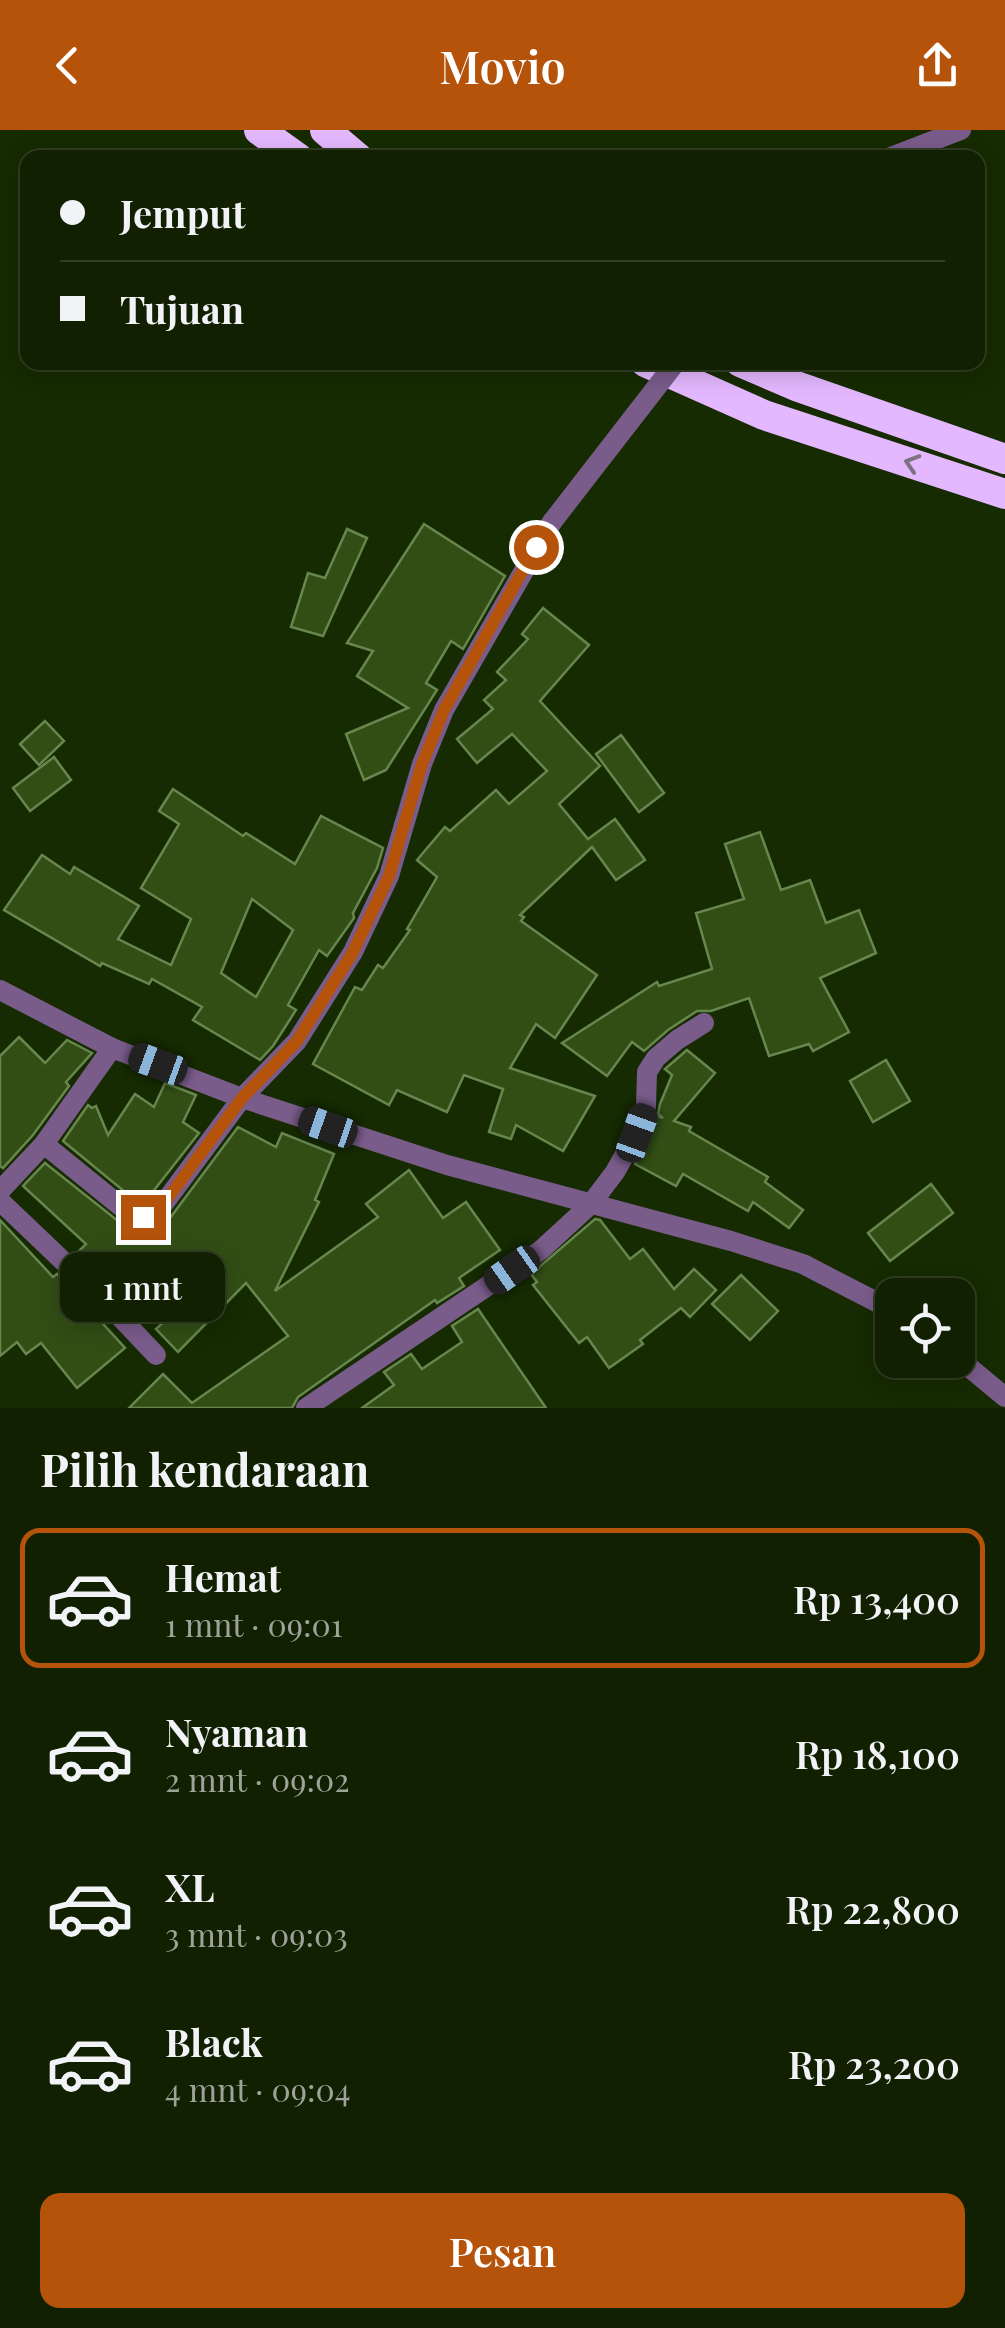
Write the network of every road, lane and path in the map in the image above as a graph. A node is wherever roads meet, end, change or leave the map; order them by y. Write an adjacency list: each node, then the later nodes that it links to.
1 (259, 130): 4 (highway)
2 (326, 130): 5 (highway)
3 (961, 130): 6 (street)
4 (287, 150)
5 (349, 150)
6 (909, 150)
7 (662, 370): 11 (highway, one-way to 7)
8 (670, 370): 15 (street, bridge)
9 (759, 370): 10 (highway)
10 (1005, 459)
11 (1005, 494)
12 (0, 990): 14 (street)
13 (704, 1022): 19 (street)
14 (112, 1048): 15 (street); 16 (street)
15 (242, 1098): 16 (street); 19 (street)
16 (44, 1144): 17 (street)
17 (0, 1192)
18 (0, 1201): 21 (street)
19 (590, 1205): 20 (street); 24 (street)
20 (875, 1301)
21 (156, 1355)
22 (975, 1372): 23 (street)
23 (1005, 1398)
24 (306, 1408)

